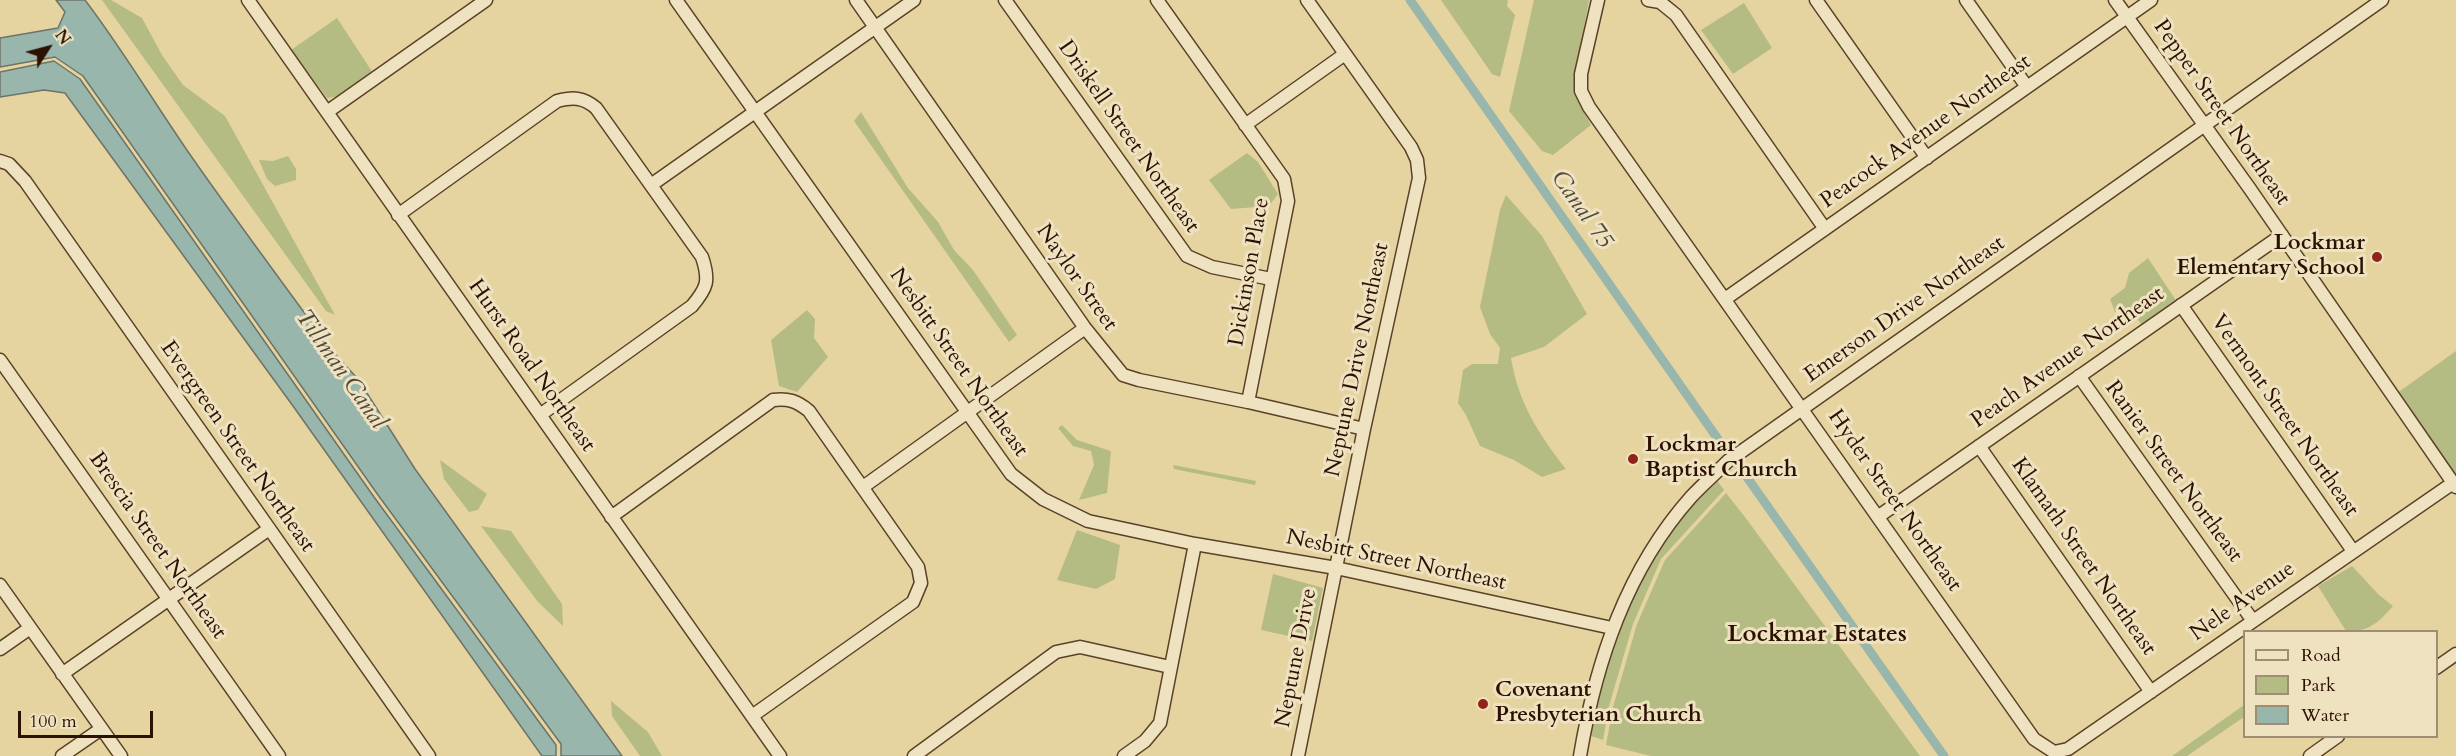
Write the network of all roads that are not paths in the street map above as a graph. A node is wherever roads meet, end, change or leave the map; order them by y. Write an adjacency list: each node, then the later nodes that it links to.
1 (248, 0): 20 (street, Hurst Road Northeast)
2 (486, 0): 20 (street)
3 (676, 0): 21 (street, Nesbitt Street Northeast)
4 (856, 0): 17 (street, Naylor Street)
5 (914, 0): 17 (street)
6 (1005, 0): 30 (street, Driskell Street Northeast)
7 (1157, 0): 22 (street, Dickinson Place)
8 (1307, 0): 18 (street)
9 (1598, 0): 31 (street, Hyder Street Northeast)
10 (1648, 0): 28 (street)
11 (1816, 0): 24 (street)
12 (1966, 0): 19 (street)
13 (2115, 0): 16 (street, Pepper Street Northeast)
14 (2151, 0): 16 (street, Peacock Avenue Northeast)
15 (2382, 0): 23 (street, Emerson Drive Northeast)
16 (2127, 17): 19 (street, Peacock Avenue Northeast); 23 (street, Pepper Street Northeast)
17 (875, 27): 21 (street); 33 (street, Naylor Street)
18 (1345, 54): 22 (street); 40 (street, Neptune Drive Northeast)
19 (2027, 87): 24 (street, Peacock Avenue Northeast)
20 (327, 112): 27 (street, Hurst Road Northeast)
21 (755, 112): 26 (street); 38 (street, Nesbitt Street Northeast)
22 (1245, 125): 30 (street, Dickinson Place)
23 (2204, 125): 29 (street, Pepper Street Northeast); 37 (street, Emerson Drive Northeast)
24 (1927, 158): 28 (street, Peacock Avenue Northeast)
25 (4, 163): 46 (street, Evergreen Street Northeast)
26 (651, 185): 27 (street); 39 (street)
27 (398, 215): 39 (street, Hurst Road Northeast)
28 (1825, 229): 31 (street, Peacock Avenue Northeast)
29 (2282, 235): 32 (street, Peach Avenue Northeast); 42 (street, Pepper Street Northeast)
30 (1271, 279): 36 (street, Dickinson Place)
31 (1725, 298): 37 (street, Hyder Street Northeast)
32 (2181, 305): 35 (street, Peach Avenue Northeast); 48 (street, Vermont Street Northeast)
33 (1085, 328): 36 (street, Naylor Street); 38 (street)
34 (0, 360): 51 (street, Brescia Street Northeast)
35 (2079, 376): 41 (street, Peach Avenue Northeast); 52 (street, Ranier Street Northeast)
36 (1248, 402): 40 (street, Naylor Street)
37 (1802, 407): 44 (street, Hyder Street Northeast); 54 (street, Emerson Drive Northeast)
38 (968, 414): 43 (street); 47 (street, Nesbitt Street Northeast)
39 (540, 415): 45 (street, Hurst Road Northeast)
40 (1364, 429): 49 (street, Neptune Drive Northeast)
41 (1979, 446): 44 (street, Peach Avenue Northeast); 60 (street, Klamath Street Northeast)
42 (2455, 485): 48 (street, Nele Avenue)
43 (862, 487): 45 (street); 61 (street)
44 (1879, 516): 64 (street, Hyder Street Northeast)
45 (611, 517): 61 (street, Hurst Road Northeast)
46 (269, 529): 51 (street); 68 (street, Evergreen Street Northeast)
47 (1195, 544): 49 (street, Nesbitt Street Northeast); 57 (street)
48 (2353, 551): 52 (street, Nele Avenue)
49 (1336, 568): 54 (street, Nesbitt Street Northeast); 72 (street, Neptune Drive)
50 (0, 585): 53 (street)
51 (169, 600): 59 (street); 67 (street, Brescia Street Northeast)
52 (2253, 621): 60 (street, Nele Avenue)
53 (30, 628): 55 (street); 59 (street)
54 (1612, 628): 73 (street, Emerson Drive Northeast)
55 (0, 649)
56 (2456, 654): 58 (street)
57 (1170, 667): 70 (street); 71 (street)
58 (2438, 667)
59 (62, 674): 62 (street)
60 (2151, 692): 64 (street, Nele Avenue)
61 (752, 716): 69 (street, Hurst Road Northeast)
62 (101, 729): 65 (street); 66 (street)
63 (2335, 738): 74 (street)
64 (2054, 752)
65 (62, 756)
66 (121, 756)
67 (279, 756)
68 (429, 756)
69 (780, 756)
70 (914, 756)
71 (1124, 756)
72 (1298, 756)
73 (1580, 756)
74 (2310, 756)

